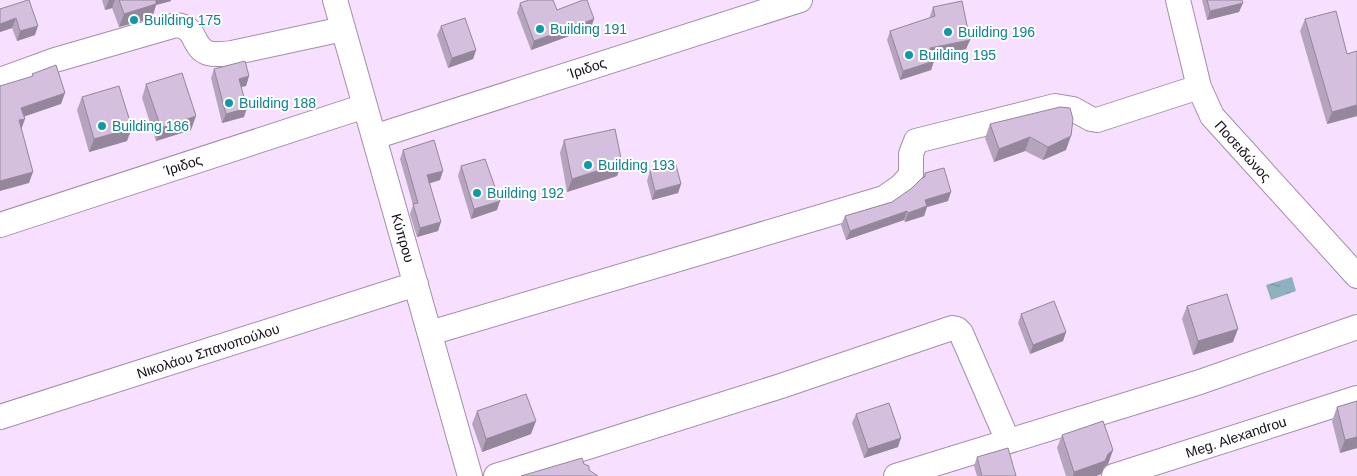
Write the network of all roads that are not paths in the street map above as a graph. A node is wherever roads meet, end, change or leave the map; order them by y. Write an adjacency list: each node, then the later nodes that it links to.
1 (335, 0): 4 (street, Κύπρου)
2 (800, 0): 8 (street, Ίριδος)
3 (1178, 0): 6 (street, Ποσειδώνος)
4 (344, 29): 5 (street); 7 (street, Κύπρου)
5 (0, 80)
6 (1199, 87): 10 (street, Ποσειδώνος); 13 (street)
7 (366, 106): 8 (street, Κύπρου); 9 (street, Ίριδος)
8 (374, 137): 11 (street, Κύπρου)
9 (0, 224)
10 (1357, 276)
11 (416, 284): 13 (street, Κύπρου); 15 (street, Νικολάου Σπανοπούλου)
12 (1357, 327): 16 (street)
13 (430, 333): 17 (street, Κύπρου)
14 (1357, 398): 20 (street, Meg. Alexandrou)
15 (0, 417)
16 (1008, 441): 18 (street); 19 (street)
17 (470, 476)
18 (496, 476)
19 (896, 476)
20 (1114, 476)

